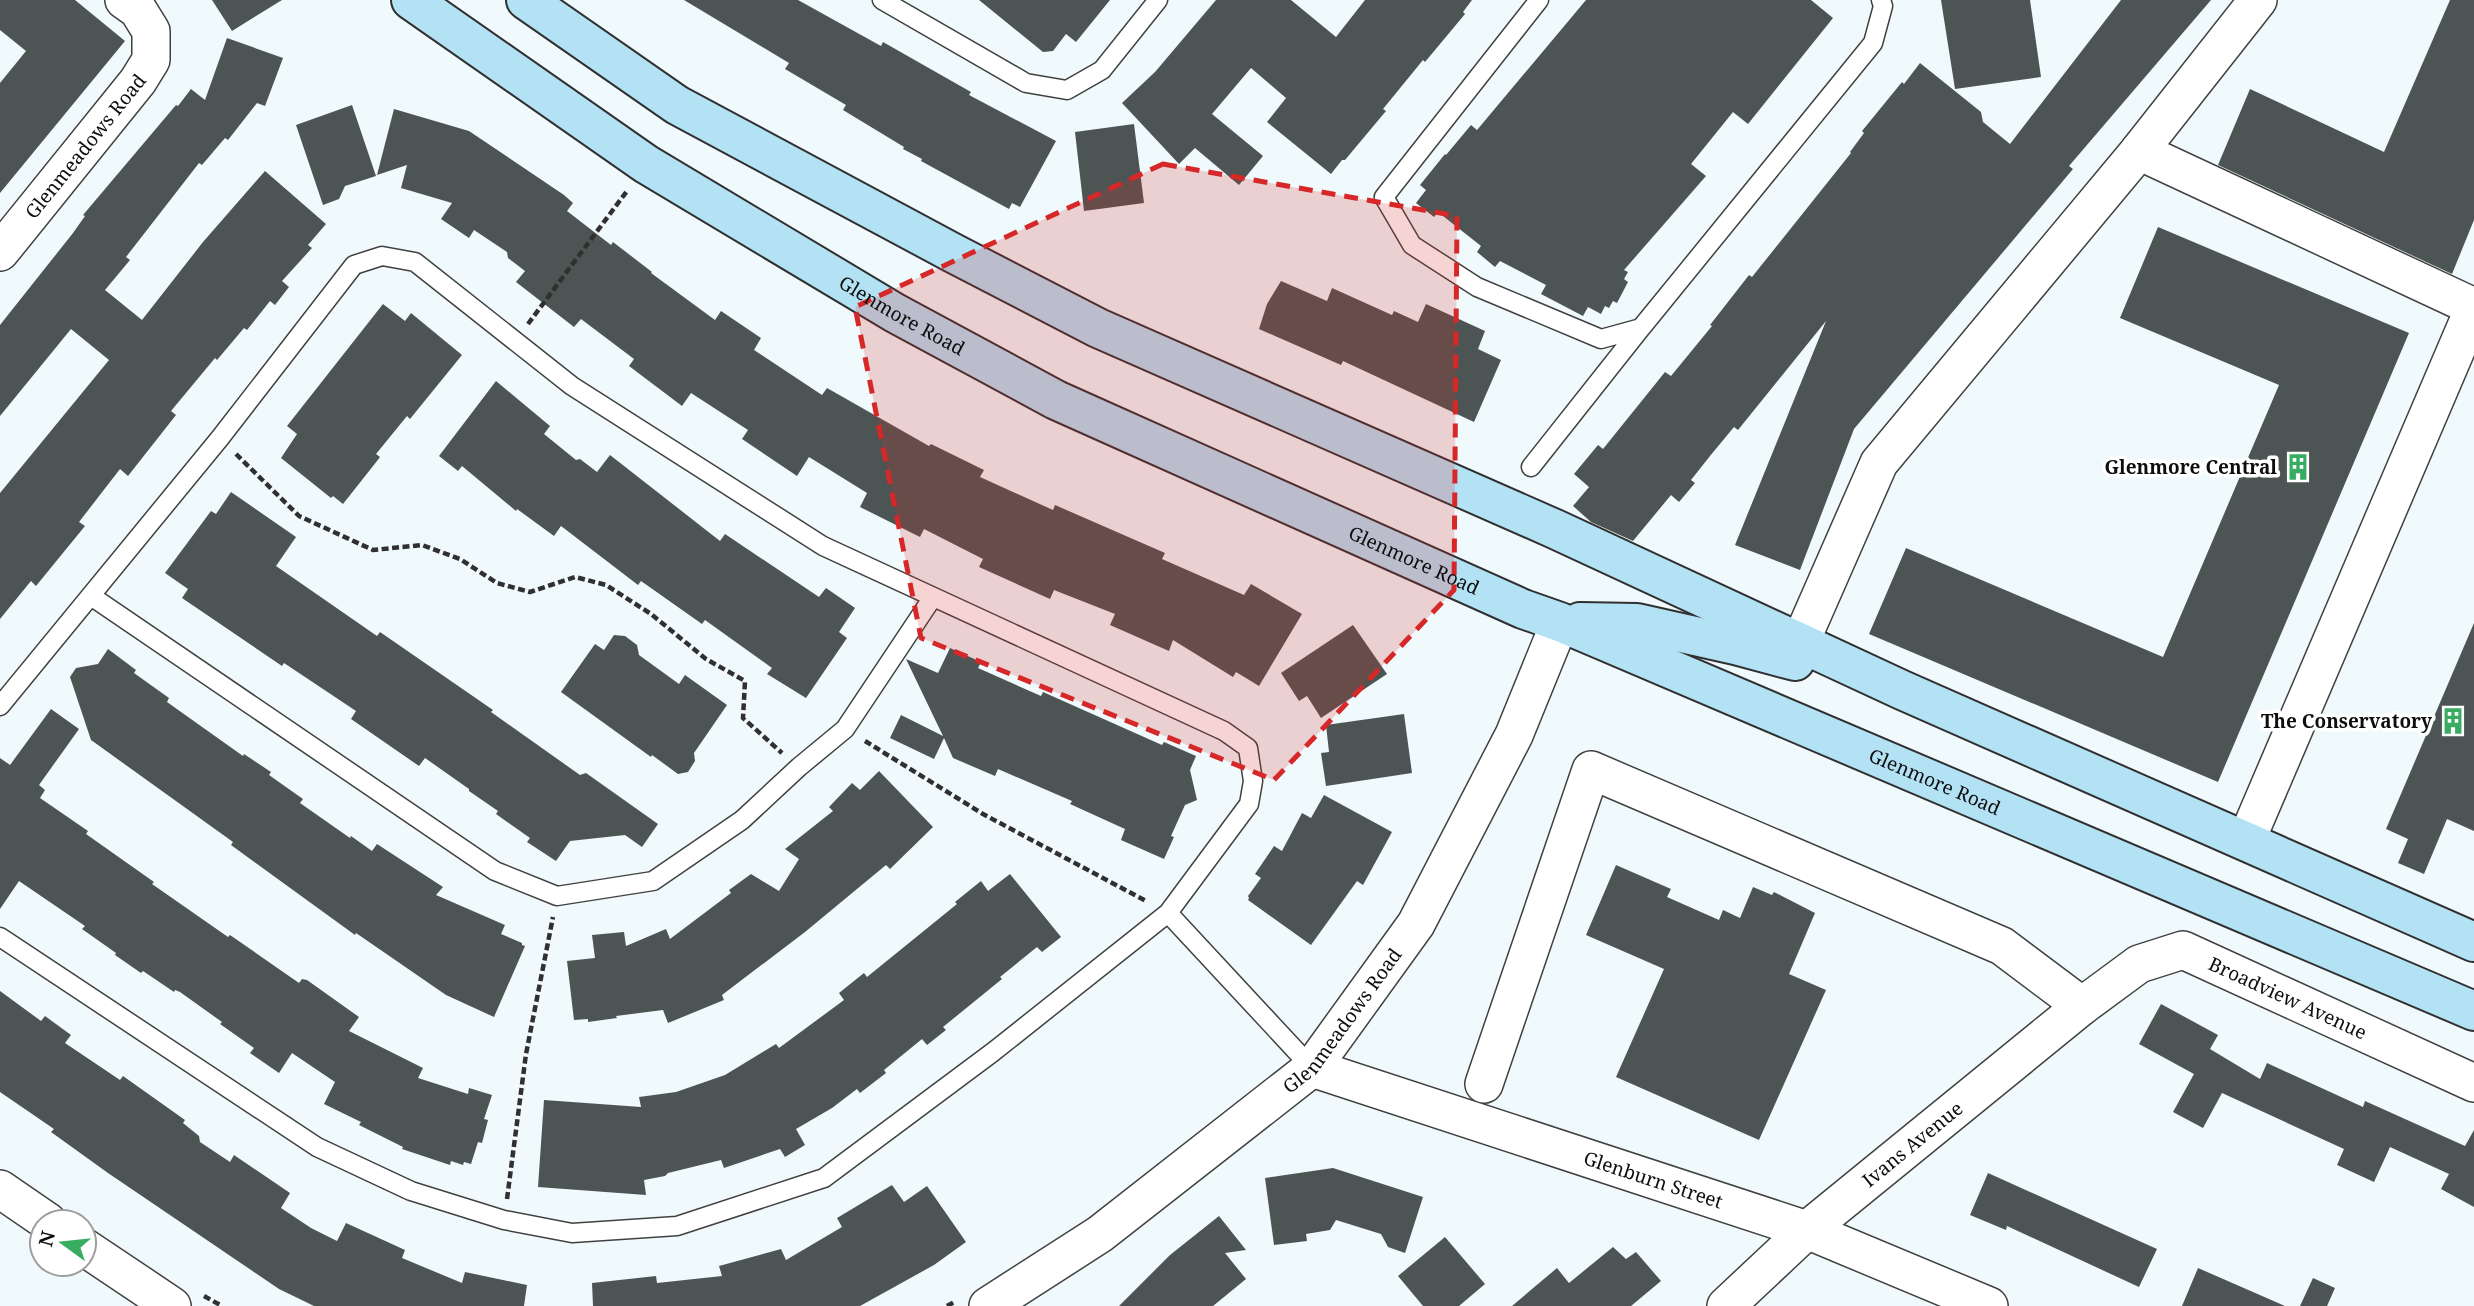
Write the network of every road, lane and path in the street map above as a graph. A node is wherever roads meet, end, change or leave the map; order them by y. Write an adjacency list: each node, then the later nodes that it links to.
1 (124, 0): 11 (street, Glenmeadows Road)
2 (411, 0): 10 (main road, Glenmore Road)
3 (526, 0): 20 (main road)
4 (882, 0): 5 (lane)
5 (1158, 0)
6 (1539, 0): 13 (lane)
7 (1881, 0): 13 (lane)
8 (2258, 0): 9 (street)
9 (2139, 151): 12 (street); 20 (street)
10 (646, 164): 14 (path); 19 (main road, Glenmore Road)
11 (0, 252)
12 (2474, 307): 25 (street)
13 (1641, 328): 16 (lane)
14 (514, 342): 15 (lane); 18 (lane)
15 (220, 438): 17 (lane); 24 (path)
16 (1531, 467)
17 (91, 596): 22 (lane); 26 (lane)
18 (933, 597): 23 (lane); 27 (lane)
19 (1560, 622): 21 (main road); 31 (main road, Glenmore Road); 32 (street, Glenmeadows Road)
20 (1800, 643): 21 (main road)
21 (1902, 690): 25 (main road)
22 (0, 706)
23 (845, 729): 24 (lane); 27 (path)
24 (799, 767): 26 (lane)
25 (2246, 841): 29 (main road)
26 (557, 896): 37 (path)
27 (1168, 913): 32 (lane); 37 (lane)
28 (0, 937): 37 (lane)
29 (2474, 942)
30 (2093, 997): 33 (street, Broadview Avenue); 34 (street); 38 (street, Ivans Avenue)
31 (2474, 1012)
32 (1312, 1068): 38 (street, Glenburn Street); 41 (street, Glenmeadows Road)
33 (2474, 1083)
34 (1484, 1084)
35 (0, 1189): 36 (street)
36 (28, 1208)
37 (504, 1220)
38 (1807, 1230): 42 (street, Ivans Avenue); 43 (street, Glenburn Street)
39 (98, 1256): 40 (street)
40 (172, 1306)
41 (988, 1306)
42 (1726, 1306)
43 (1989, 1306)

